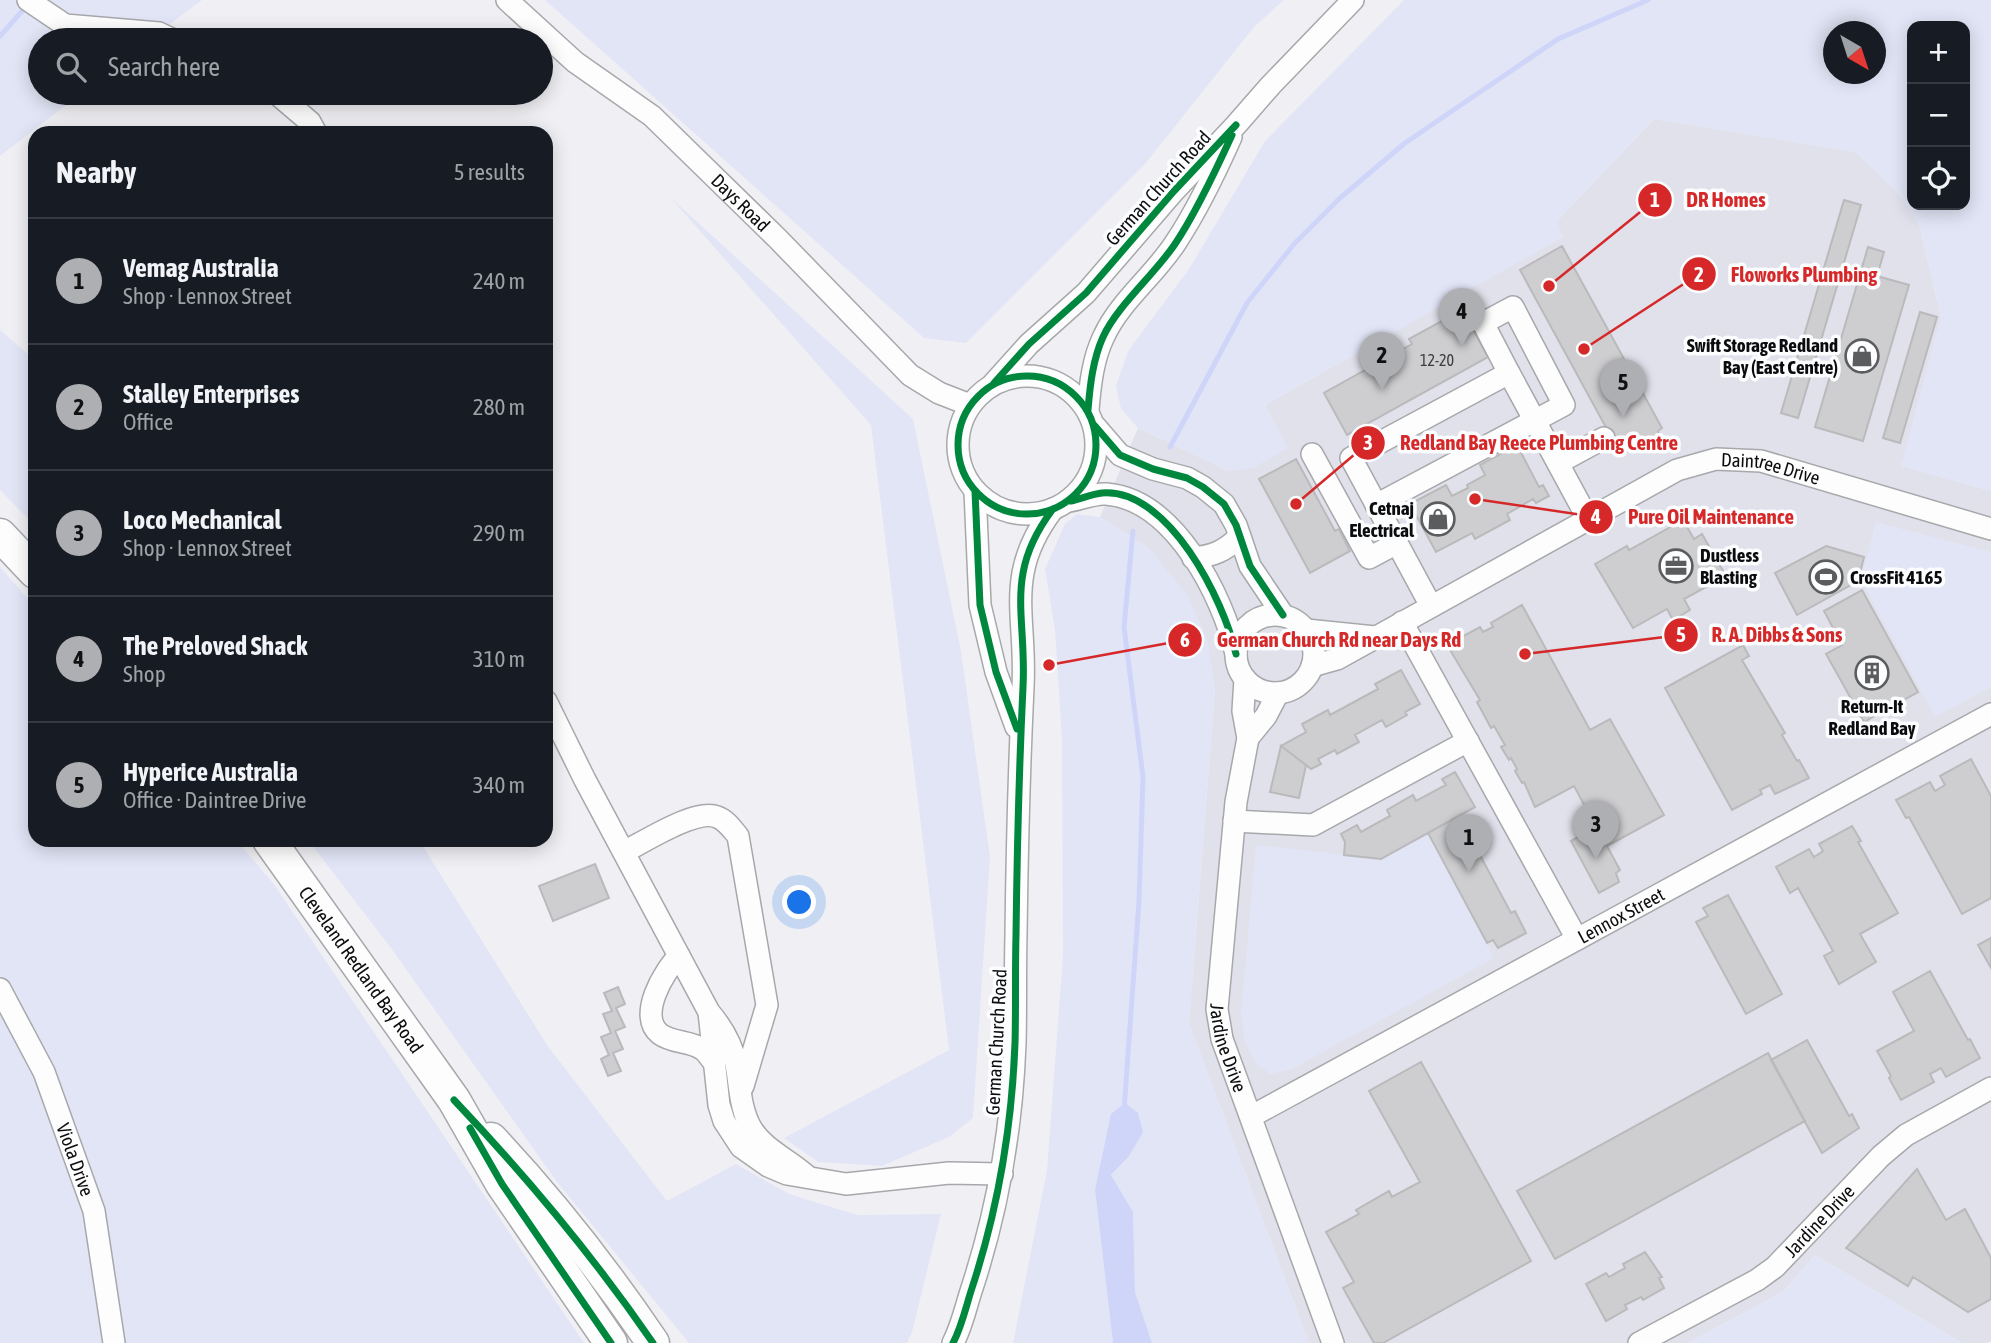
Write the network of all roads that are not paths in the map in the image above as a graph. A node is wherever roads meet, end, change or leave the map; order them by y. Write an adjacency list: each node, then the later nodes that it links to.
1 (28, 0): 4 (street)
2 (508, 0): 5 (street, Days Road)
3 (1353, 0): 8 (street, German Church Road)
4 (100, 28)
5 (538, 28)
6 (553, 42): 12 (street, Days Road)
7 (290, 105): 9 (street)
8 (1236, 125): 11 (street, German Church Road); 13 (street, German Church Road)
9 (312, 126)
10 (1509, 373): 14 (street); 14 (street); 18 (street)
11 (993, 384): 12 (street); 13 (street)
12 (970, 405): 19 (street)
13 (1091, 418): 22 (street); 26 (street)
14 (1534, 420): 17 (street); 21 (street)
15 (1604, 438): 17 (street)
16 (1312, 454): 20 (street)
17 (1558, 463): 23 (street)
18 (1362, 479): 20 (street); 21 (street)
19 (975, 491): 22 (street); 41 (street, German Church Road)
20 (1334, 493): 27 (street)
21 (1376, 505): 27 (street)
22 (1060, 506): 28 (street); 41 (street, German Church Road)
23 (1588, 519): 24 (street, Daintree Drive); 30 (street, Daintree Drive)
24 (1991, 529)
25 (0, 535): 29 (highway)
26 (1239, 537): 28 (street); 31 (street)
27 (1397, 543): 30 (street)
28 (1193, 558): 35 (street)
29 (28, 565)
30 (1430, 606): 32 (street, Daintree Drive)
31 (1283, 615): 33 (street); 35 (street)
32 (1402, 622): 34 (street, Daintree Drive); 43 (street)
33 (1306, 630): 34 (street); 36 (street)
34 (1375, 636): 36 (street, Daintree Drive)
35 (1236, 654): 37 (street)
36 (1312, 666): 38 (street)
37 (1245, 679): 38 (street); 42 (street)
38 (1278, 692): 42 (street)
39 (1991, 714): 47 (street, Lennox Street)
40 (553, 715): 46 (street)
41 (1019, 736): 56 (street, German Church Road)
42 (1248, 738): 44 (street, Jardine Drive)
43 (1468, 741): 44 (street); 47 (street)
44 (1234, 821): 55 (street, Jardine Drive)
45 (273, 847): 54 (highway, Cleveland Redland Bay Road)
46 (624, 852): 48 (street); 53 (street)
47 (1577, 939): 55 (street, Lennox Street)
48 (680, 956): 50 (street); 51 (street)
49 (0, 989): 58 (street, Viola Drive)
50 (709, 1012): 51 (street); 53 (street)
51 (713, 1061): 57 (street)
52 (1991, 1088): 63 (street, Jardine Drive)
53 (741, 1094): 57 (street)
54 (454, 1100): 59 (highway, Cleveland Redland Bay Road); 60 (highway, Cleveland Redland Bay Road)
55 (1252, 1116): 62 (street, Jardine Drive)
56 (1002, 1174): 57 (street); 61 (street, German Church Road)
57 (808, 1177)
58 (114, 1343)
59 (611, 1343)
60 (655, 1343)
61 (953, 1343)
62 (1333, 1343)
63 (1639, 1343)

